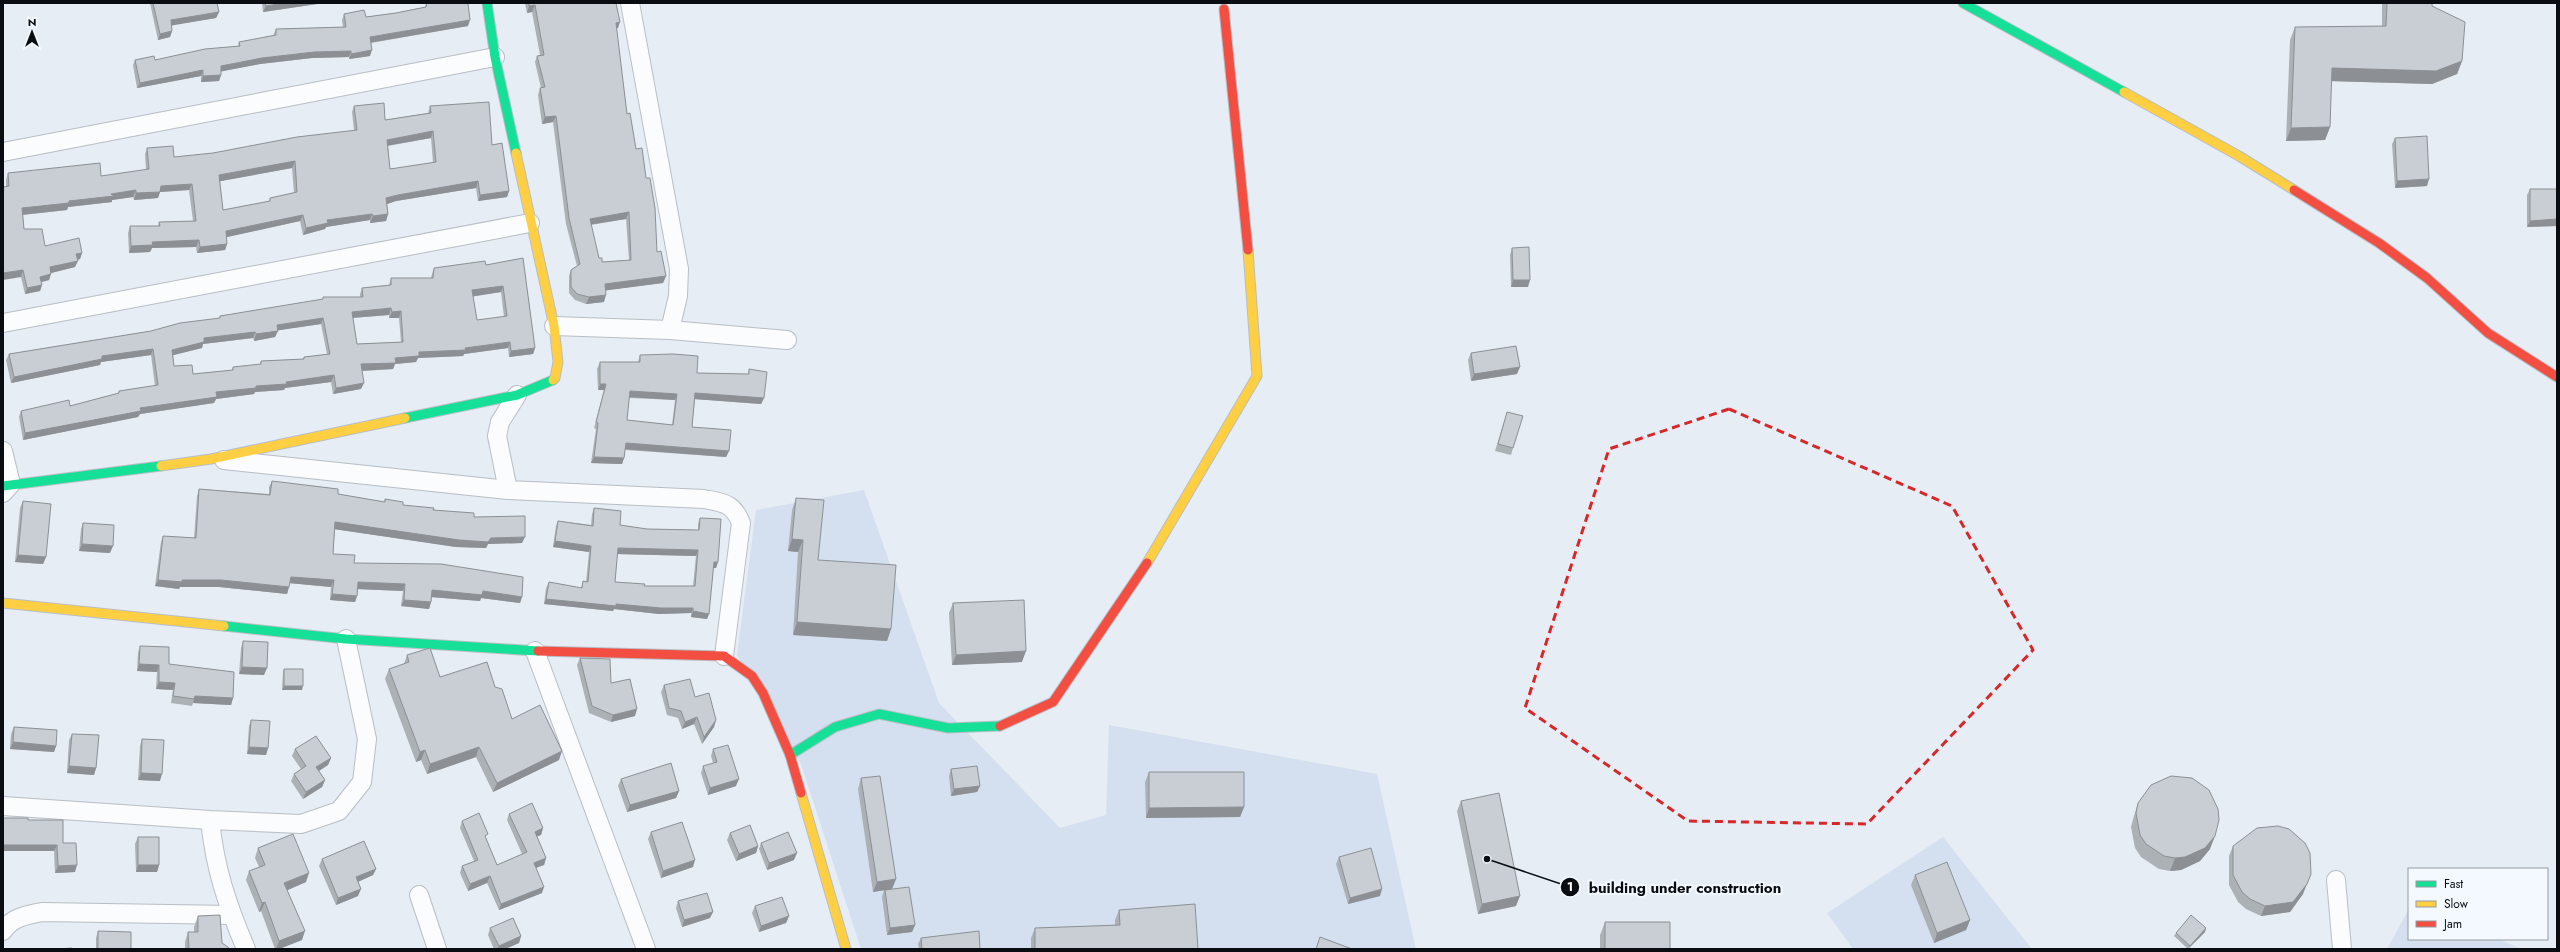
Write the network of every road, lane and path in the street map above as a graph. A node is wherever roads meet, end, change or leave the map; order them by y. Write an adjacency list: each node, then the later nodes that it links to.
1 (487, 3): 5 (street)
2 (630, 3): 10 (street)
3 (1963, 3): 12 (street)
4 (1224, 9): 22 (street)
5 (495, 58): 6 (street); 7 (street)
6 (3, 152)
7 (530, 224): 8 (street); 9 (street)
8 (3, 323)
9 (554, 326): 10 (street); 13 (street)
10 (670, 330): 11 (street)
11 (787, 340)
12 (2557, 377)
13 (517, 395): 15 (street); 17 (street)
14 (3, 451): 16 (street)
15 (211, 459): 16 (street); 17 (street)
16 (6, 488)
17 (508, 490): 21 (street)
18 (3, 604): 19 (street)
19 (346, 640): 20 (street); 24 (street)
20 (535, 650): 21 (street); 31 (street)
21 (724, 656): 22 (street)
22 (790, 755): 32 (street)
23 (3, 806): 24 (street)
24 (210, 820): 27 (street)
25 (2336, 880): 33 (street)
26 (419, 895): 30 (street)
27 (232, 915): 28 (street); 29 (street)
28 (3, 931)
29 (246, 949)
30 (436, 949)
31 (646, 949)
32 (846, 949)
33 (2342, 949)

